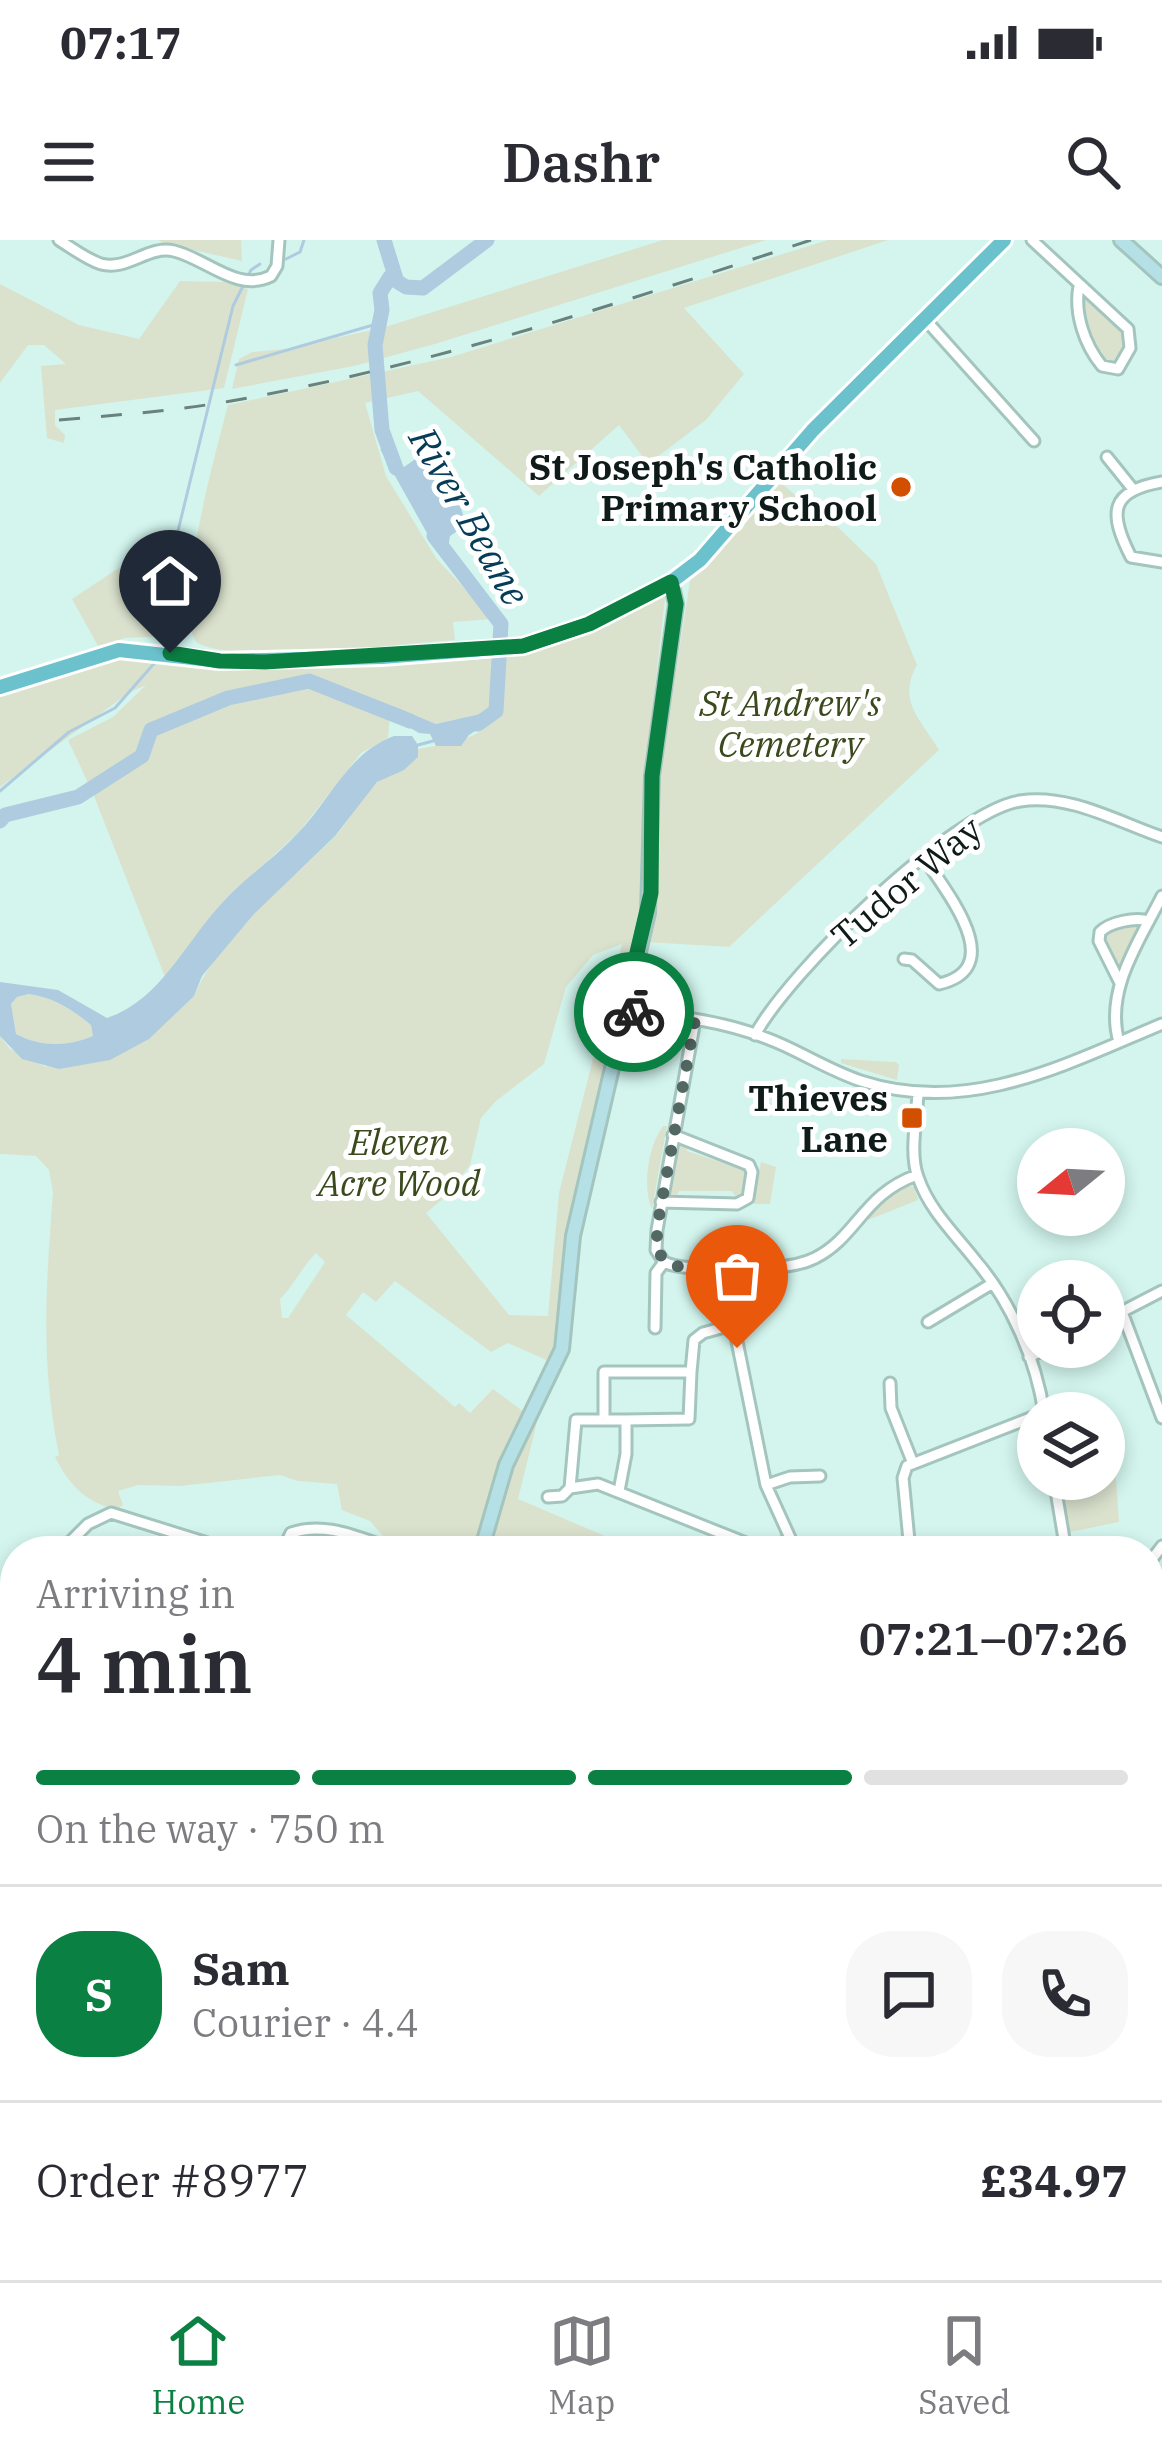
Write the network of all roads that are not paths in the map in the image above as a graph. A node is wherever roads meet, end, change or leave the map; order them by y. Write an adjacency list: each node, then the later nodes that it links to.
1 (59, 240): 2 (street)
2 (278, 240)
3 (1004, 240): 8 (main road)
4 (1032, 240): 7 (street)
5 (1121, 240): 6 (street)
6 (1162, 278)
7 (1079, 286): 7 (street)
8 (922, 317): 9 (street); 14 (main road)
9 (1034, 441)
10 (1107, 457): 12 (street)
11 (1162, 482): 12 (street)
12 (1132, 488): 13 (street)
13 (1162, 562)
14 (671, 582): 15 (main road); 22 (street)
15 (0, 687)
16 (1162, 837): 17 (street, Tudor Way)
17 (925, 859): 20 (street); 25 (street, Tudor Way)
18 (1162, 896): 19 (street)
19 (1149, 921): 21 (street); 21 (street)
20 (904, 958)
21 (1120, 982): 26 (street)
22 (623, 1012): 23 (street); 58 (street)
23 (695, 1020): 25 (street); 28 (street)
24 (1162, 1024): 26 (street)
25 (755, 1036): 27 (street)
26 (1119, 1042): 27 (street)
27 (918, 1093): 29 (street)
28 (673, 1135): 30 (street); 30 (street)
29 (917, 1175): 32 (street); 33 (street)
30 (662, 1202): 31 (street)
31 (664, 1262): 32 (street); 39 (street)
32 (722, 1267): 38 (street)
33 (993, 1283): 37 (street); 40 (street)
34 (1162, 1291): 35 (street)
35 (1125, 1311)
36 (1125, 1317): 43 (street)
37 (928, 1322)
38 (732, 1325): 41 (street); 49 (street)
39 (655, 1328)
40 (1017, 1331)
41 (691, 1372): 44 (street); 45 (street)
42 (890, 1383): 47 (street)
43 (1162, 1418)
44 (604, 1420): 45 (street); 50 (street)
45 (626, 1420): 51 (street)
46 (1017, 1423): 47 (street)
47 (912, 1461): 61 (street)
48 (820, 1476): 49 (street)
49 (766, 1485): 60 (street)
50 (570, 1488): 51 (street); 52 (street)
51 (619, 1491): 59 (street)
52 (548, 1497)
53 (1057, 1500): 62 (street)
54 (76, 1536): 55 (street)
55 (185, 1536)
56 (290, 1536): 57 (street)
57 (357, 1536)
58 (485, 1536)
59 (729, 1536)
60 (788, 1536)
61 (909, 1536)
62 (1063, 1536)

